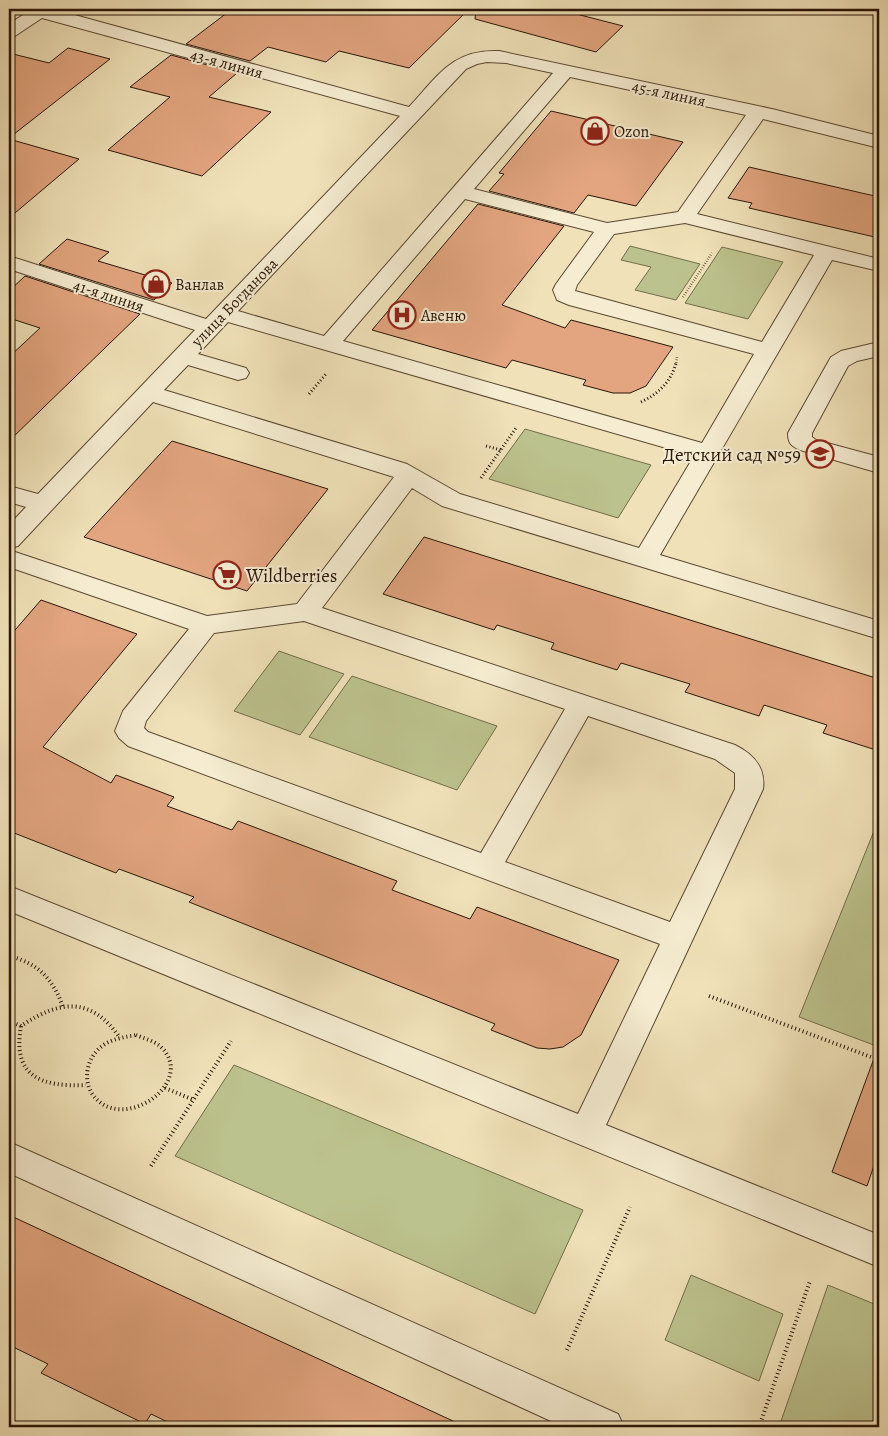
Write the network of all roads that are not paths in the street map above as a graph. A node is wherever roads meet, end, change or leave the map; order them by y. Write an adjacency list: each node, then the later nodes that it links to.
1 (42, 10): 2 (street); 6 (street, 43-я линия)
2 (11, 27)
3 (459, 65): 4 (street, 45-я линия); 6 (street, улица Богданова)
4 (566, 70): 5 (street, 45-я линия); 8 (street)
5 (758, 112): 7 (street, 45-я линия); 9 (street)
6 (413, 114): 14 (street, улица Богданова)
7 (879, 142)
8 (460, 192): 10 (street); 15 (street)
9 (685, 217): 10 (street); 11 (street)
10 (607, 229): 17 (street)
11 (826, 252): 13 (street); 17 (street)
12 (9, 262): 14 (street, 41-я линия)
13 (879, 265)
14 (217, 321): 15 (street, 41-я линия); 18 (street, улица Богданова)
15 (329, 344): 21 (street, 41-я линия)
16 (879, 349): 22 (street)
17 (768, 351): 21 (street)
18 (182, 356): 19 (street); 20 (street, улица Богданова)
19 (238, 373)
20 (148, 393): 23 (street); 25 (street, улица Богданова)
21 (708, 452): 28 (street)
22 (879, 465)
23 (409, 474): 28 (street); 29 (street)
24 (9, 494): 25 (street)
25 (43, 504): 26 (street, улица Богданова)
26 (9, 540)
27 (9, 558): 30 (street)
28 (645, 559): 31 (street)
29 (305, 612): 30 (street); 32 (street)
30 (206, 625): 33 (street)
31 (879, 630)
32 (582, 704): 33 (street); 35 (street)
33 (487, 868): 35 (street)
34 (9, 898): 36 (street)
35 (679, 938): 36 (street)
36 (586, 1132): 38 (street)
37 (9, 1157): 39 (street)
38 (879, 1251)
39 (605, 1427)

